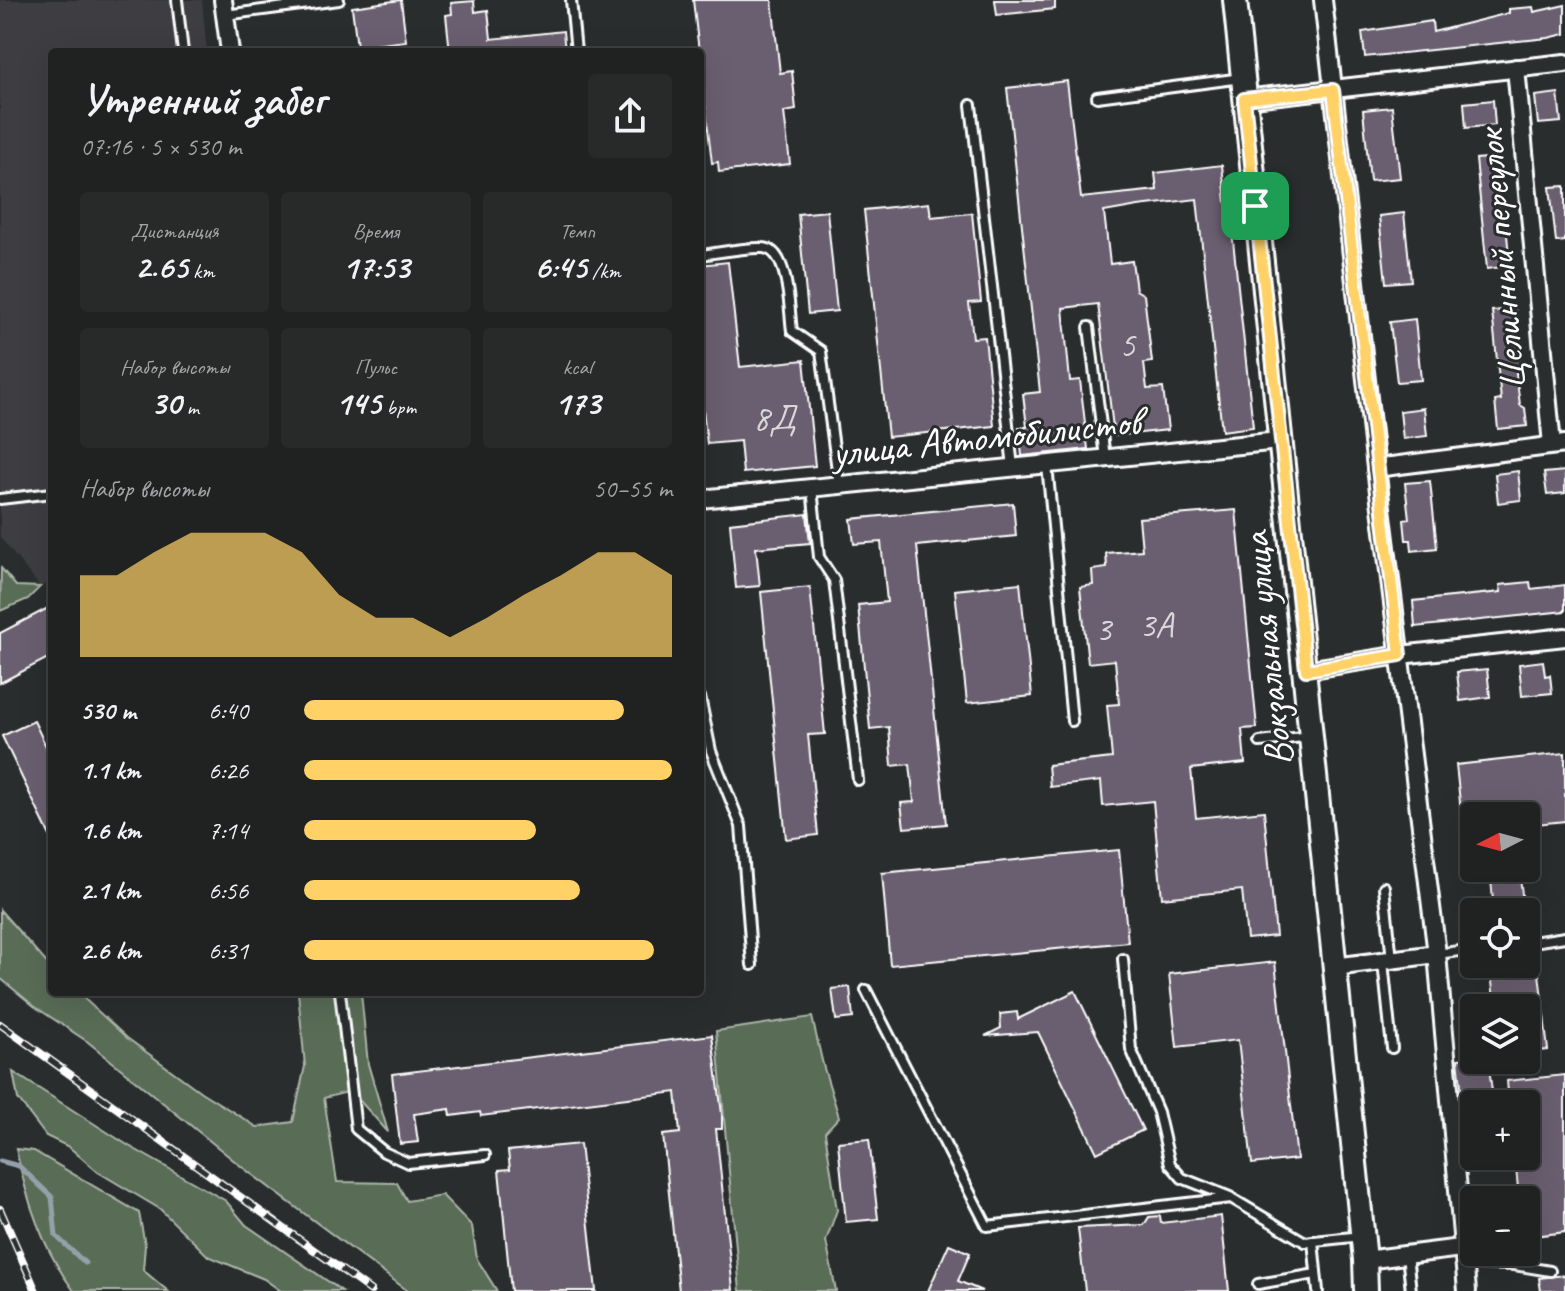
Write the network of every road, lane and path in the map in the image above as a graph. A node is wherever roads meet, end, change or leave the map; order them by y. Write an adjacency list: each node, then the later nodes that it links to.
1 (177, 0): 7 (lane)
2 (339, 0): 6 (lane)
3 (571, 0): 9 (lane)
4 (1234, 0): 12 (main road, Вокзальная улица)
5 (1323, 0): 13 (street)
6 (224, 7): 8 (street)
7 (183, 48)
8 (229, 48)
9 (576, 48)
10 (1565, 63): 11 (street)
11 (1516, 68): 13 (street); 19 (street, Целинный переулок)
12 (1243, 89): 13 (street); 14 (lane); 18 (main road, Вокзальная улица)
13 (1333, 90): 23 (street)
14 (1097, 97)
15 (971, 105): 22 (lane)
16 (704, 255): 24 (lane)
17 (1089, 327): 20 (lane)
18 (1279, 441): 20 (street, улица Автомобилистов); 31 (main road, Вокзальная улица)
19 (1558, 445): 23 (street)
20 (1105, 458): 21 (street, улица Автомобилистов)
21 (1047, 464): 22 (street, улица Автомобилистов); 33 (lane)
22 (1013, 467): 24 (street, улица Автомобилистов)
23 (1376, 468): 30 (street)
24 (839, 485): 25 (street, улица Автомобилистов)
25 (812, 488): 28 (street, улица Автомобилистов); 36 (lane)
26 (48, 493): 27 (lane)
27 (0, 499)
28 (704, 499)
29 (1565, 637): 30 (street)
30 (1400, 655): 31 (street); 41 (street)
31 (1306, 670): 34 (main road, Вокзальная улица)
32 (704, 717): 44 (lane)
33 (1072, 721)
34 (1312, 736): 35 (lane); 45 (main road, Вокзальная улица)
35 (1260, 742)
36 (858, 780)
37 (1384, 887): 43 (lane)
38 (1565, 937): 39 (lane)
39 (1540, 941)
40 (1460, 951): 41 (lane)
41 (1437, 954): 43 (street); 52 (street)
42 (1123, 959): 50 (lane)
43 (1388, 960): 45 (street); 48 (lane)
44 (752, 965)
45 (1334, 967): 51 (main road, Вокзальная улица)
46 (866, 990): 50 (lane)
47 (340, 996): 49 (lane)
48 (1392, 1048)
49 (485, 1155)
50 (1231, 1198): 53 (lane)
51 (1362, 1236): 53 (lane); 56 (main road, Вокзальная улица)
52 (1460, 1236)
53 (1313, 1241): 60 (lane)
54 (1460, 1248): 55 (street)
55 (1407, 1255): 56 (street); 64 (lane)
56 (1365, 1260): 63 (main road, Вокзальная улица)
57 (1464, 1266): 65 (street)
58 (1520, 1266): 59 (lane)
59 (1550, 1271)
60 (1316, 1274): 61 (lane); 62 (lane)
61 (1258, 1284)
62 (1318, 1291)
63 (1366, 1291)
64 (1411, 1291)
65 (1467, 1291)

